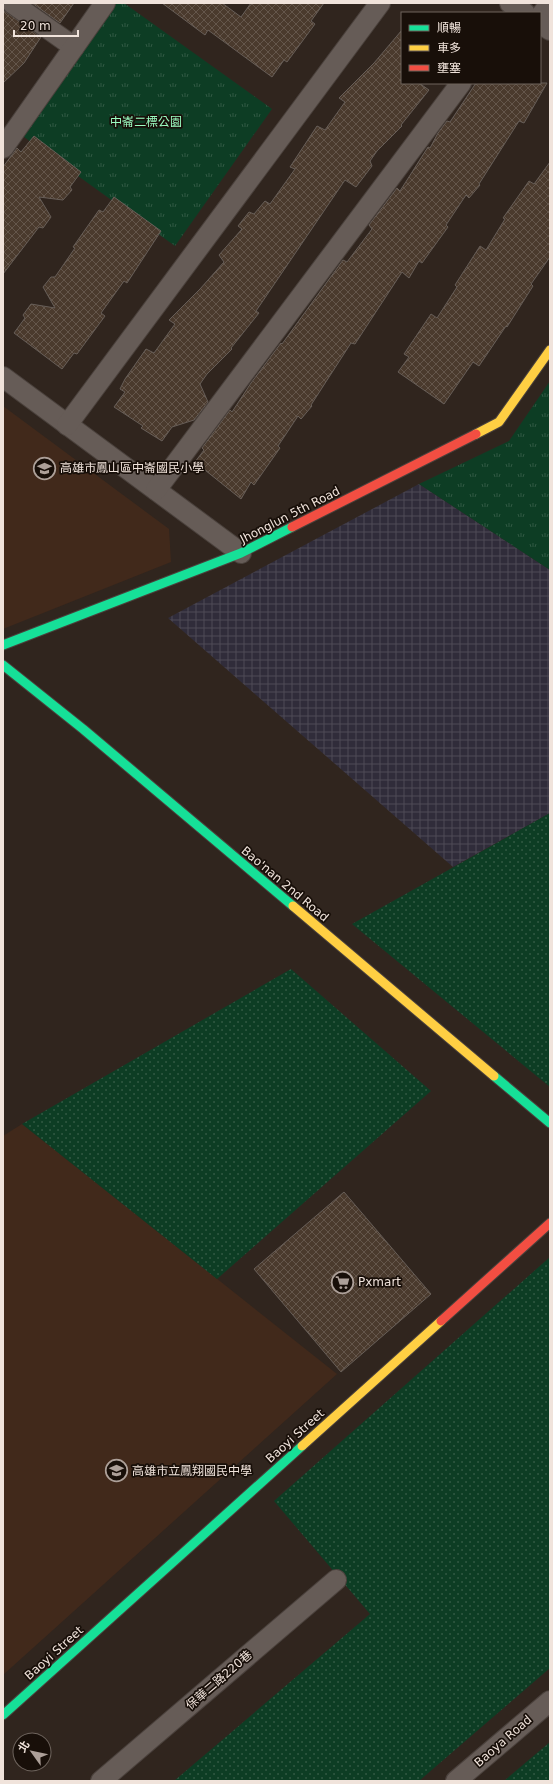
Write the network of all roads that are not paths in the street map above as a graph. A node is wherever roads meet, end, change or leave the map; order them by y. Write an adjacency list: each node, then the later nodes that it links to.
1 (12, 3): 8 (street)
2 (105, 3): 8 (street)
3 (380, 3): 13 (street)
4 (550, 3): 5 (street)
5 (541, 16)
6 (541, 24): 7 (street)
7 (550, 30)
8 (74, 47): 10 (street)
9 (460, 84): 14 (street)
10 (3, 148)
11 (550, 350): 15 (street, Jhonglun 5th Road)
12 (3, 377): 13 (street)
13 (67, 425): 14 (street)
14 (156, 490): 15 (street)
15 (241, 553): 16 (street, Jhonglun 5th Road)
16 (3, 645)
17 (3, 665): 18 (street, Bao'nan 2nd Road)
18 (550, 1123)
19 (550, 1223): 22 (street, Baoyi Street)
20 (336, 1580): 23 (street, 保華二路220巷)
21 (550, 1701): 24 (street, Baoya Road)
22 (3, 1715)
23 (101, 1781)
24 (456, 1781)

